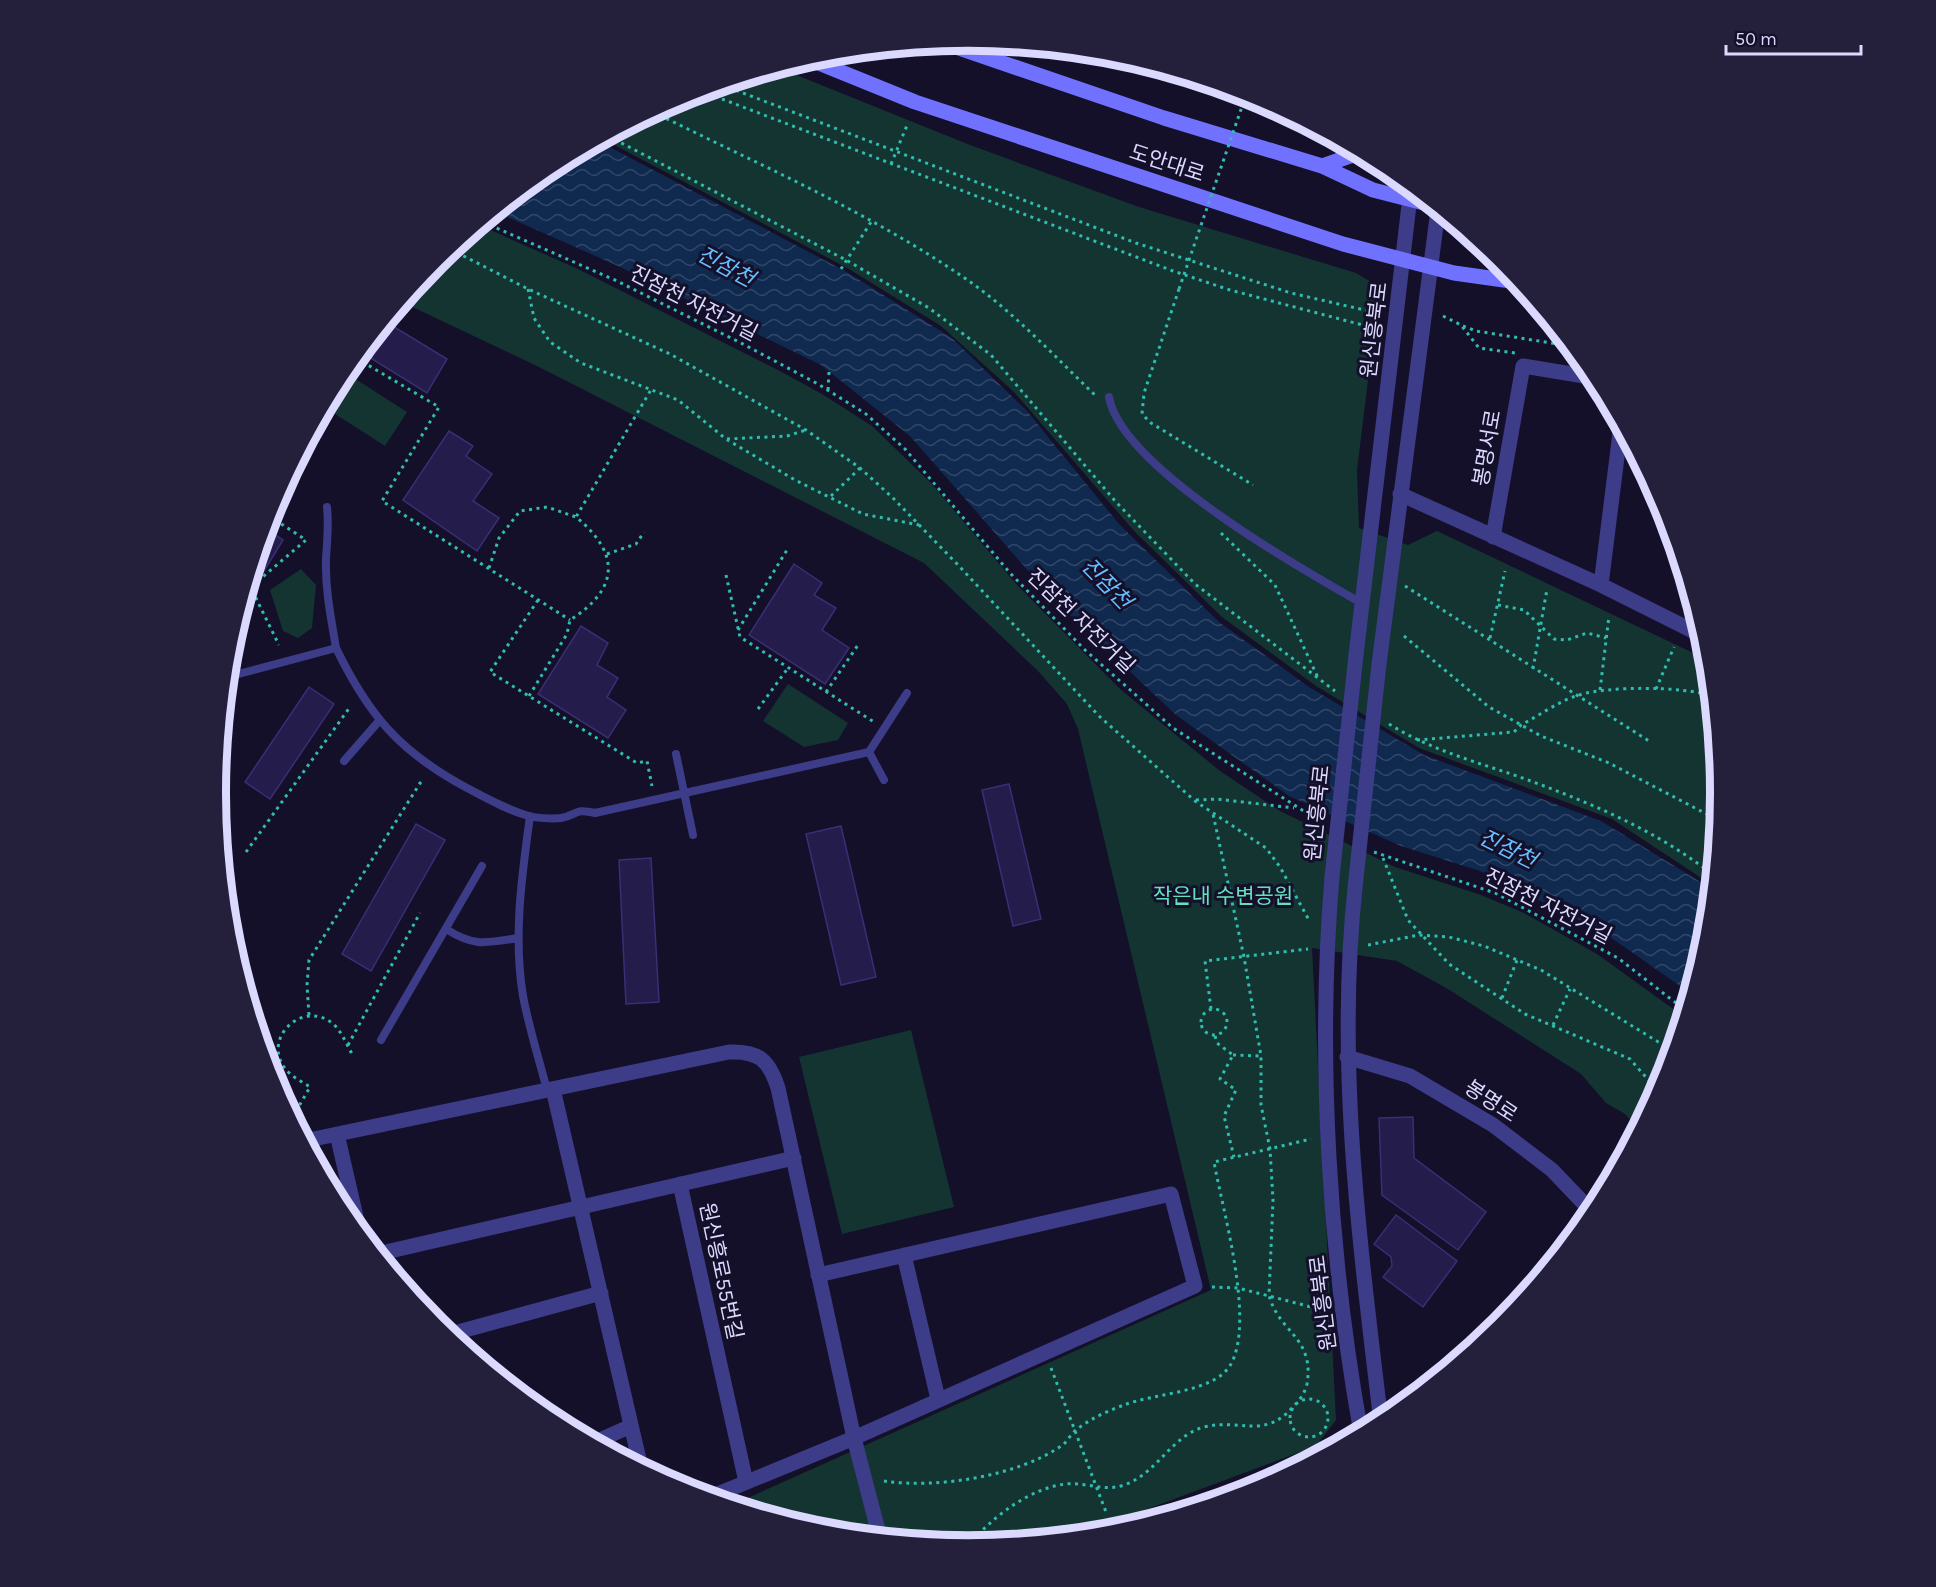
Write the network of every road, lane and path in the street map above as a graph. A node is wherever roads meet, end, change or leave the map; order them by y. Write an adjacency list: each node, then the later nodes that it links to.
1 (968, 51): 12 (main road, 도안대로)
2 (824, 65): 20 (main road, 도안대로)
3 (732, 89): 9 (path)
4 (714, 96): 11 (path)
5 (1243, 104): 42 (path, bridge)
6 (664, 117): 16 (path)
7 (908, 123): 9 (path)
8 (616, 140): 19 (path)
9 (894, 151): 11 (path); 25 (path)
10 (1349, 156): 12 (main road)
11 (891, 164): 28 (path)
12 (1322, 166): 13 (main road, 도안대로)
13 (1405, 193)
14 (1411, 197): 20 (street, 원신흥북로)
15 (1437, 218): 21 (street, 원신흥북로)
16 (871, 222): 19 (path); 37 (path)
17 (490, 225): 35 (path, 진잠천 자전거길)
18 (459, 253): 24 (path)
19 (846, 260): 22 (path); 80 (path)
20 (1403, 262): 21 (main road, 도안대로); 63 (street, 원신흥북로)
21 (1432, 268): 23 (main road, 도안대로); 43 (street, 원신흥북로)
22 (841, 269)
23 (1504, 280)
24 (528, 289): 34 (path); 38 (path)
25 (1373, 312)
26 (1443, 316): 27 (path)
27 (1461, 325): 29 (path); 30 (path)
28 (1370, 327)
29 (1559, 344)
30 (1523, 360): 33 (street); 51 (street, 봉명서로)
31 (364, 363): 54 (path)
32 (829, 372): 35 (path)
33 (1580, 374)
34 (652, 388): 40 (path); 46 (path)
35 (828, 390): 105 (path, 진잠천 자전거길)
36 (1109, 397): 37 (lane)
37 (1111, 411): 63 (lane)
38 (806, 430): 40 (path); 41 (path)
39 (1619, 438): 59 (street)
40 (726, 440): 44 (path)
41 (860, 468): 44 (path); 48 (path)
42 (1253, 485)
43 (1400, 494): 51 (street); 138 (street, 원신흥북로, bridge)
44 (831, 496): 48 (path)
45 (327, 507): 76 (lane)
46 (576, 517): 53 (path); 54 (path)
47 (277, 521): 57 (path)
48 (919, 525): 104 (path)
49 (1219, 531): 80 (path)
50 (644, 532): 53 (path)
51 (1493, 537): 59 (street)
52 (787, 550): 69 (path)
53 (607, 554): 66 (path)
54 (489, 569): 62 (path)
55 (1505, 572): 64 (path)
56 (726, 575): 69 (path)
57 (258, 579)
58 (1401, 583): 71 (path)
59 (1601, 585): 68 (street)
60 (1547, 589): 67 (path)
61 (254, 592): 73 (path)
62 (539, 600): 66 (path); 88 (path)
63 (1363, 604): 165 (street, 원신흥북로, bridge)
64 (1498, 605): 67 (path); 71 (path)
65 (1609, 616): 72 (path)
66 (570, 620): 88 (path)
67 (1540, 627): 72 (path); 78 (path)
68 (1692, 630)
69 (738, 631): 77 (path)
70 (1404, 636): 94 (path)
71 (1490, 638): 78 (path)
72 (1606, 638): 82 (path)
73 (279, 645)
74 (858, 645): 83 (path)
75 (1674, 647): 81 (path)
76 (336, 648): 79 (lane); 91 (lane)
77 (789, 668): 83 (path); 90 (path)
78 (1533, 669): 87 (path)
79 (236, 674)
80 (1320, 681): 85 (path)
81 (1656, 689): 82 (path); 86 (path)
82 (1600, 690): 87 (path)
83 (826, 692): 92 (path)
84 (908, 693): 97 (lane)
85 (1339, 693)
86 (1703, 693)
87 (1578, 695): 94 (path); 96 (path)
88 (529, 696): 102 (path)
89 (350, 707): 112 (path)
90 (758, 709)
91 (379, 721): 99 (lane); 107 (lane)
92 (874, 722)
93 (1387, 723): 95 (path)
94 (1521, 725): 95 (path); 108 (path)
95 (1416, 740): 115 (path)
96 (1649, 741)
97 (869, 753): 101 (lane); 103 (lane)
98 (675, 754): 103 (lane)
99 (344, 761)
100 (422, 780): 129 (path)
101 (884, 780)
102 (652, 786)
103 (684, 794): 107 (lane); 110 (lane)
104 (1195, 801): 105 (path); 106 (path)
105 (1296, 808): 109 (path, 진잠천 자전거길)
106 (1213, 814): 117 (path); 123 (path)
107 (530, 816): 120 (lane)
108 (1710, 816)
109 (1325, 824)
110 (693, 835)
111 (1373, 851): 113 (path, 진잠천 자전거길)
112 (246, 852)
113 (1383, 857): 119 (path); 127 (path, 진잠천 자전거길)
114 (482, 866): 118 (lane)
115 (1706, 871)
116 (420, 913): 133 (path)
117 (1310, 922)
118 (446, 929): 120 (lane); 132 (lane)
119 (1419, 935): 121 (path); 124 (path); 126 (path)
120 (518, 938): 140 (lane)
121 (1368, 945)
122 (1308, 949): 123 (path)
123 (1244, 957): 128 (path); 137 (path)
124 (1517, 960): 125 (path); 126 (path)
125 (1570, 989): 130 (path); 134 (path)
126 (1502, 998): 130 (path)
127 (1679, 1005)
128 (1211, 1009): 131 (path); 131 (path)
129 (309, 1015): 133 (path); 141 (path)
130 (1553, 1025): 139 (path)
131 (1215, 1036): 136 (path)
132 (381, 1040)
133 (348, 1046): 135 (path)
134 (1666, 1047)
135 (352, 1054)
136 (1233, 1055): 137 (path); 146 (path)
137 (1261, 1056): 145 (path)
138 (1347, 1057): 149 (street, 봉명로); 164 (street, 원신흥북로)
139 (1652, 1083)
140 (550, 1089): 142 (street); 147 (street); 150 (street)
141 (297, 1110)
142 (337, 1134): 143 (street); 151 (street)
143 (311, 1139)
144 (1311, 1139): 145 (path)
145 (1270, 1149): 146 (path); 158 (path)
146 (1234, 1157): 156 (path)
147 (794, 1158): 148 (street, 원신흥로55번길); 154 (street)
148 (680, 1184): 150 (street); 172 (street, 원신흥로55번길)
149 (1586, 1205)
150 (581, 1208): 152 (street); 157 (street)
151 (355, 1211)
152 (384, 1252)
153 (904, 1255): 154 (street); 155 (street); 162 (street)
154 (818, 1275): 168 (street)
155 (1195, 1286): 156 (path); 161 (street)
156 (1238, 1288): 158 (path); 167 (path)
157 (601, 1293): 160 (street); 166 (street)
158 (1269, 1295): 159 (path); 163 (path)
159 (1319, 1310)
160 (457, 1332)
161 (1045, 1352): 162 (street); 167 (path)
162 (938, 1399): 168 (street)
163 (1295, 1405): 163 (path); 173 (path)
164 (1381, 1411)
165 (1360, 1424)
166 (631, 1426): 169 (street); 170 (street)
167 (1076, 1431): 171 (path); 173 (path)
168 (854, 1438): 172 (street); 176 (street)
169 (601, 1439)
170 (638, 1458)
171 (884, 1481)
172 (746, 1482): 174 (street)
173 (1099, 1489): 175 (path); 177 (path)
174 (719, 1493)
175 (1106, 1512)
176 (878, 1531)
177 (979, 1536)

